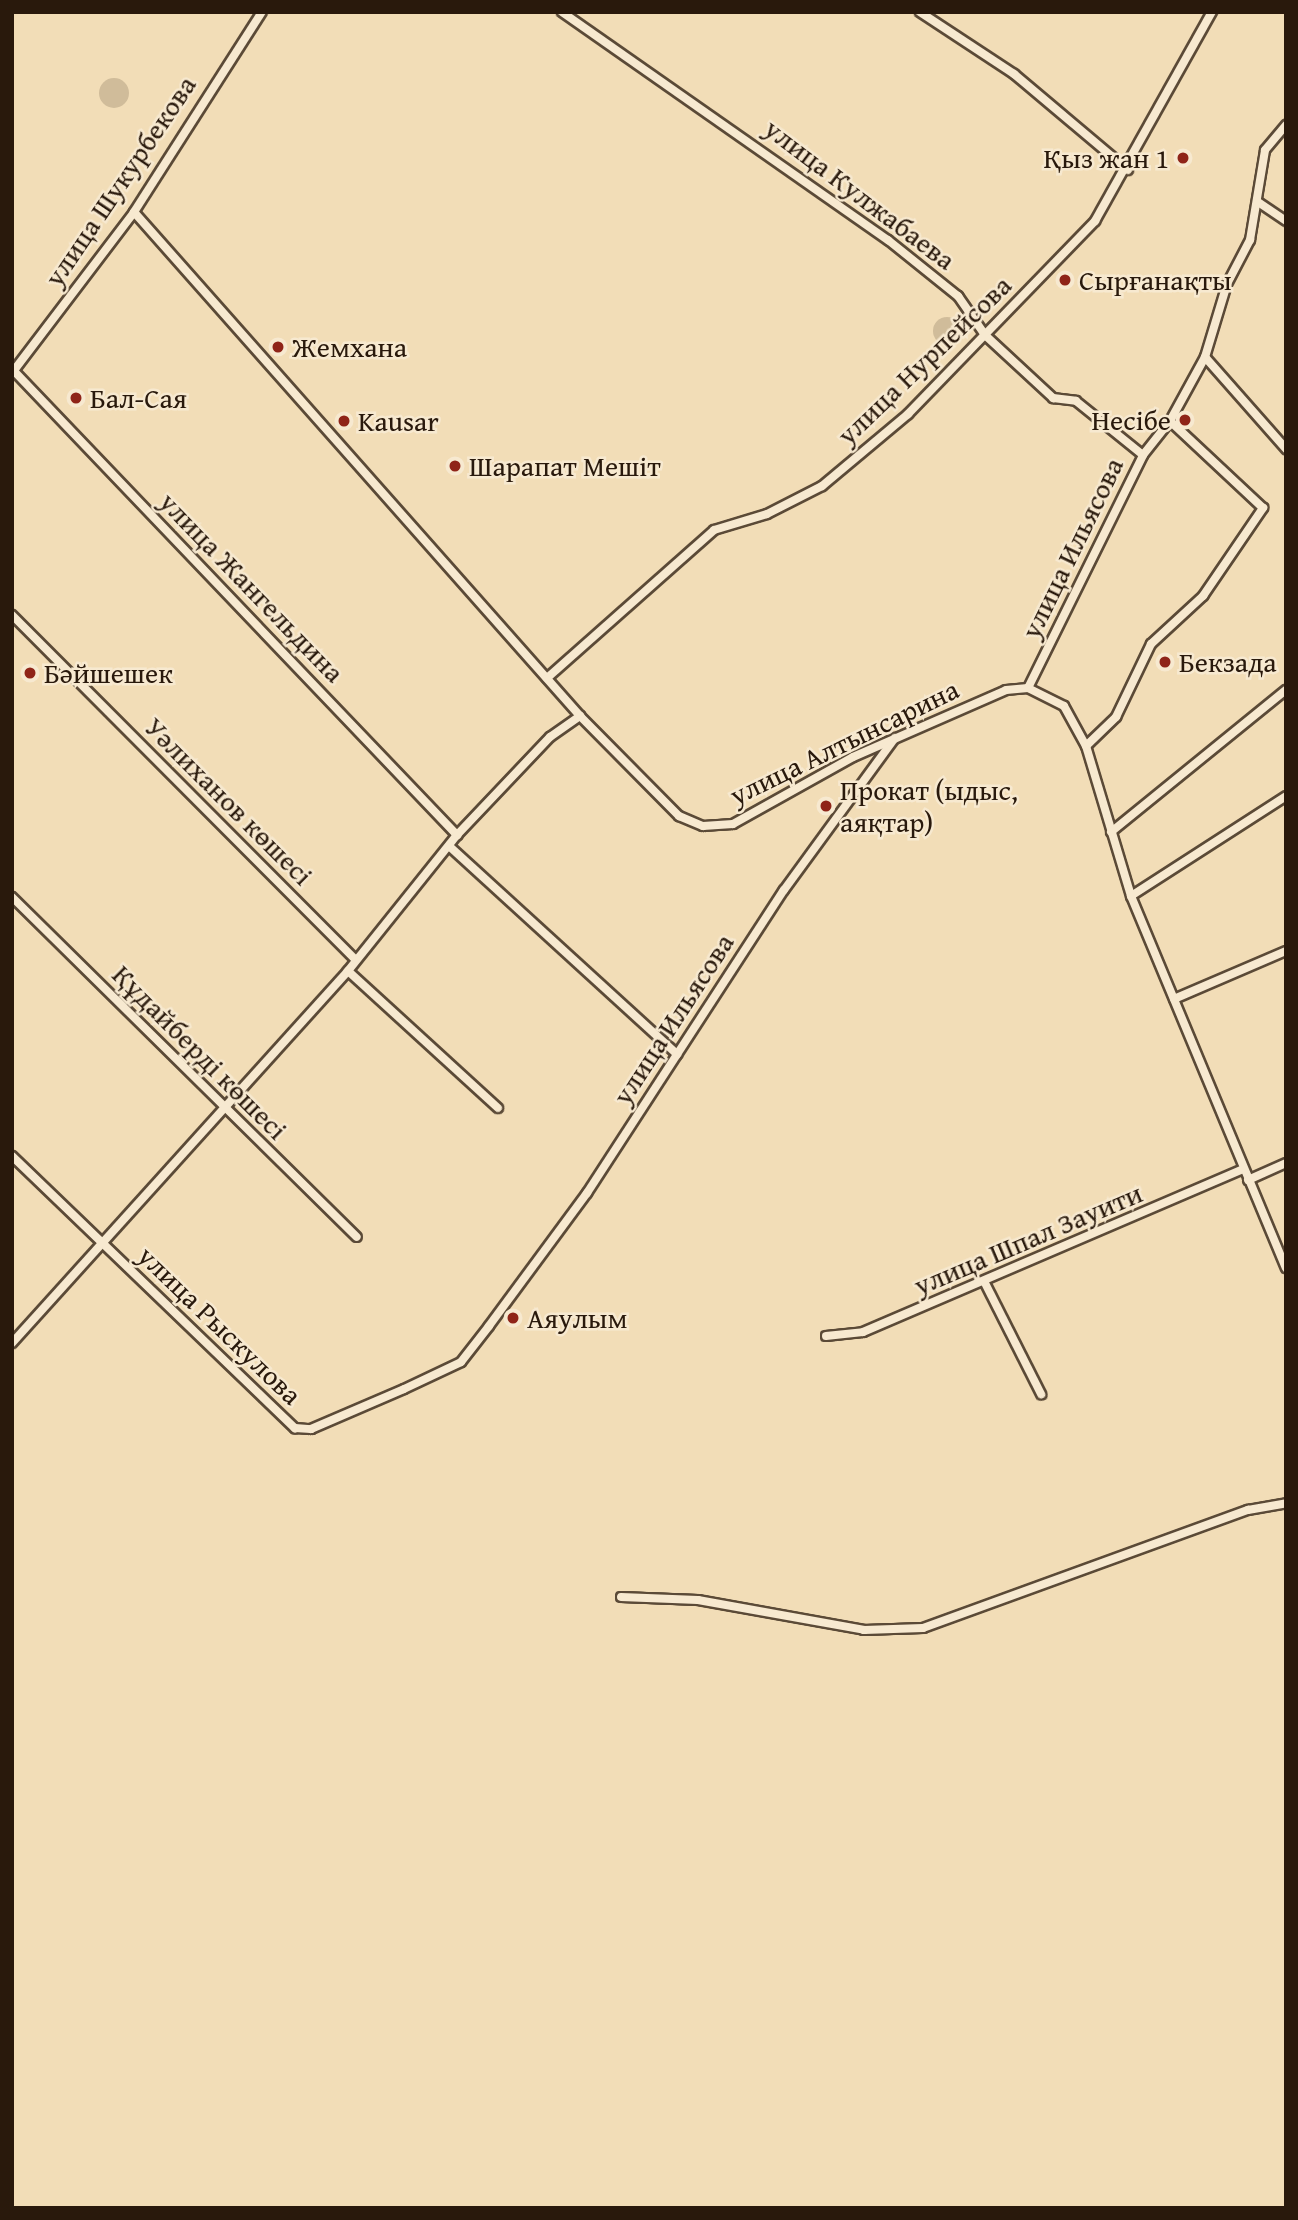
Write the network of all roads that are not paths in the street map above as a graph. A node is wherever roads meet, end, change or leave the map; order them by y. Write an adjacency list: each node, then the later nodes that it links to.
1 (262, 12): 8 (street, улица Шукурбекова)
2 (562, 12): 10 (street, улица Кулжабаева)
3 (920, 12): 6 (street)
4 (1212, 12): 6 (street, улица Нурпейсова)
5 (1286, 125): 7 (street, улица Ильясова)
6 (1128, 170): 10 (street, улица Нурпейсова)
7 (1258, 202): 9 (street); 11 (street, улица Ильясова)
8 (134, 212): 12 (street, улица Шукурбекова); 17 (street, улица Алтынсарина)
9 (1286, 220)
10 (985, 335): 15 (street, улица Кулжабаева); 17 (street, улица Нурпейсова)
11 (1205, 357): 13 (street, улица Ильясова); 14 (street)
12 (13, 372): 25 (street, улица Жангельдина)
13 (1170, 421): 15 (street, улица Ильясова); 22 (street)
14 (1286, 449)
15 (1143, 455): 18 (street, улица Ильясова)
16 (12, 615): 30 (street, Уәлиханов көшесі)
17 (547, 678): 20 (street, улица Алтынсарина)
18 (1028, 688): 21 (street, улица Алтынсарина); 22 (street)
19 (1286, 690): 24 (street)
20 (580, 716): 21 (street, улица Алтынсарина); 25 (street)
21 (896, 737): 33 (street, улица Ильясова)
22 (1086, 746): 24 (street)
23 (1286, 796): 27 (street)
24 (1111, 832): 27 (street)
25 (457, 835): 26 (street)
26 (449, 846): 30 (street); 33 (street)
27 (1131, 896): 32 (street)
28 (12, 897): 35 (street, Құдайберді көшесі)
29 (1286, 951): 32 (street)
30 (355, 959): 31 (street)
31 (348, 971): 34 (street); 35 (street)
32 (1174, 999): 38 (street)
33 (677, 1054): 44 (street, улица Ильясова)
34 (498, 1108)
35 (225, 1111): 40 (street, Құдайберді көшесі); 41 (street)
36 (12, 1157): 41 (street, улица Рыскулова)
37 (1286, 1163): 39 (street)
38 (1244, 1169): 39 (street); 43 (street, улица Шпал Зауити)
39 (1248, 1180): 42 (street)
40 (357, 1237)
41 (104, 1246): 44 (street, улица Рыскулова); 46 (street)
42 (1286, 1268)
43 (984, 1281): 45 (street, улица Шпал Зауити); 47 (street)
44 (489, 1326)
45 (826, 1336)
46 (12, 1343)
47 (1041, 1394)
48 (1286, 1503): 49 (street)
49 (621, 1597)

